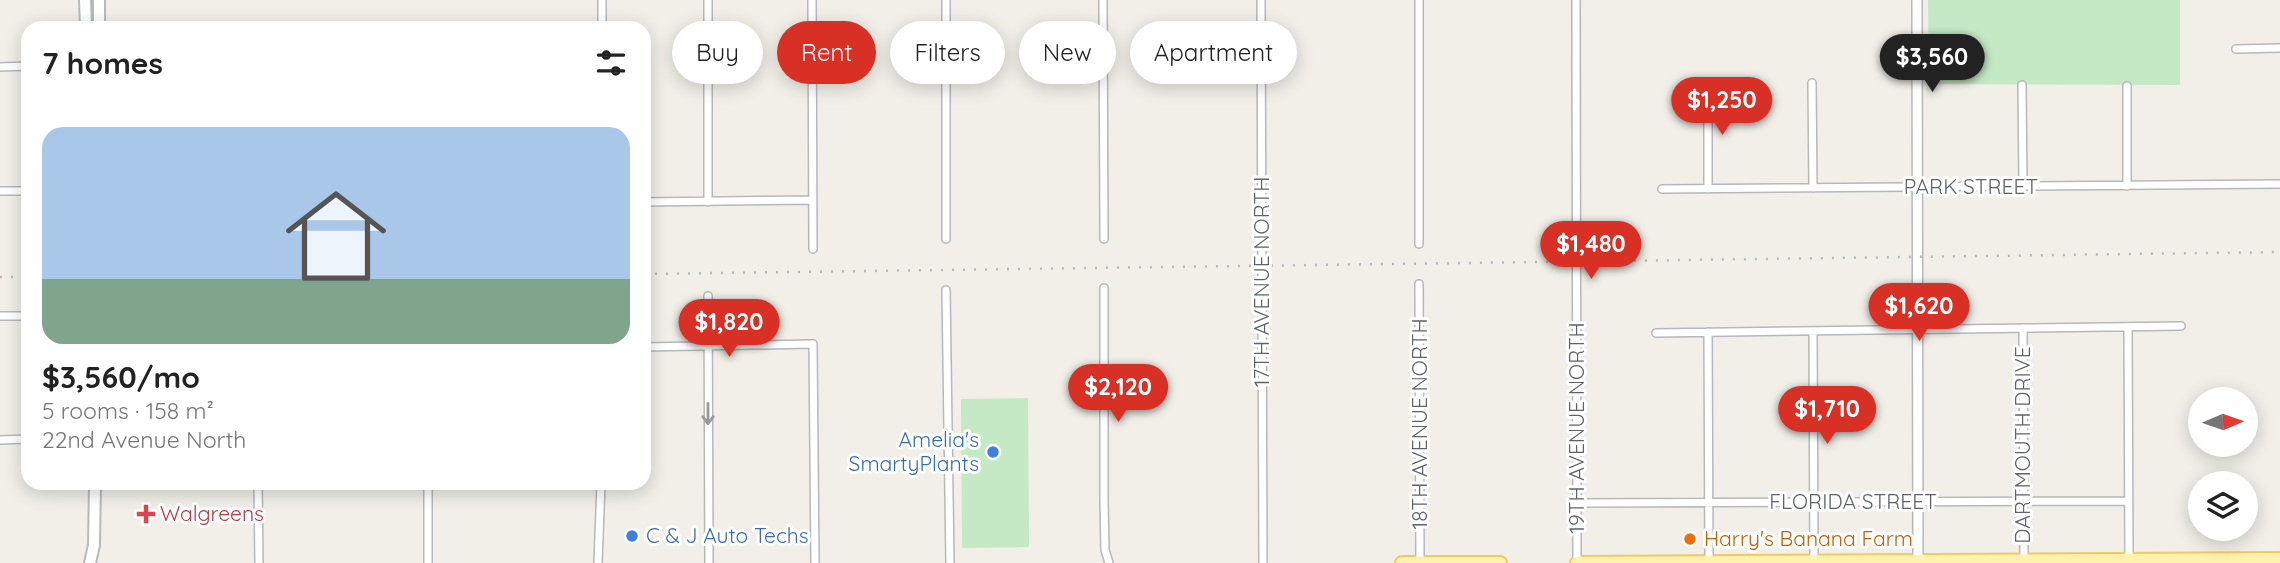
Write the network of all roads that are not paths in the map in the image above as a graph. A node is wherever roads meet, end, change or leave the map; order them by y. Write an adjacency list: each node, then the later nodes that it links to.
1 (85, 0): 12 (main road)
2 (99, 0): 13 (main road)
3 (602, 0): 14 (street)
4 (708, 0): 34 (street)
5 (813, 0): 32 (street)
6 (946, 0): 35 (street)
7 (1103, 0): 36 (street)
8 (1261, 0): 85 (street, 17TH AVENUE NORTH)
9 (1419, 0): 37 (street)
10 (1576, 0): 64 (street, 19TH AVENUE NORTH)
11 (1917, 0): 25 (street)
12 (86, 21)
13 (99, 21)
14 (602, 21)
15 (2280, 48): 16 (street)
16 (2236, 49)
17 (21, 66): 18 (street)
18 (0, 67)
19 (1812, 83): 27 (street)
20 (2022, 85): 26 (street)
21 (1708, 86): 29 (street)
22 (2127, 86): 24 (street)
23 (2280, 184): 24 (street, PARK STREET)
24 (2127, 186): 26 (street, PARK STREET)
25 (1918, 187): 26 (street, PARK STREET); 27 (street, PARK STREET); 48 (street)
26 (2022, 187)
27 (1813, 188): 29 (street, PARK STREET)
28 (1662, 189): 29 (street, PARK STREET)
29 (1708, 189)
30 (0, 191): 31 (street)
31 (21, 191)
32 (813, 200): 34 (street); 38 (street)
33 (651, 202): 34 (street)
34 (708, 202)
35 (946, 239)
36 (1104, 239)
37 (1419, 244)
38 (813, 249)
39 (1419, 284): 87 (street, 18TH AVENUE NORTH)
40 (1104, 288): 84 (street)
41 (946, 290): 83 (street)
42 (708, 296): 52 (street)
43 (0, 316): 44 (street)
44 (21, 316)
45 (2181, 326): 46 (street)
46 (2128, 327): 47 (street); 61 (street)
47 (2023, 328): 48 (street); 60 (street, DARTMOUTH DRIVE)
48 (1918, 329): 49 (street); 63 (street)
49 (1813, 331): 50 (street); 62 (street)
50 (1708, 332): 51 (street); 65 (street)
51 (1656, 333)
52 (708, 345): 53 (street); 81 (street, one-way to 81); 82 (street)
53 (651, 347)
54 (21, 439): 55 (street)
55 (0, 440)
56 (94, 490): 77 (main road)
57 (258, 490): 78 (street)
58 (428, 490): 79 (street)
59 (601, 490): 80 (street)
60 (2023, 501): 61 (street, FLORIDA STREET); 63 (street, FLORIDA STREET); 67 (street, DARTMOUTH DRIVE)
61 (2128, 501): 68 (street)
62 (1814, 502): 63 (street, FLORIDA STREET); 65 (street, FLORIDA STREET); 71 (street)
63 (1918, 502): 73 (street)
64 (1577, 503): 65 (street, FLORIDA STREET); 89 (street, 19TH AVENUE NORTH)
65 (1709, 503): 70 (street)
66 (2280, 559): 69 (main road)
67 (2024, 561): 74 (main road); 75 (main road)
68 (2129, 561): 75 (main road); 76 (main road)
69 (2245, 561): 76 (main road)
70 (1709, 562): 90 (main road); 91 (main road)
71 (1814, 562): 72 (main road); 91 (main road)
72 (1841, 562): 73 (main road)
73 (1918, 562): 74 (main road)
74 (1942, 562)
75 (2042, 562)
76 (2144, 562)
77 (90, 563)
78 (259, 563)
79 (428, 563)
80 (598, 563)
81 (709, 563)
82 (815, 563)
83 (950, 563)
84 (1109, 563)
85 (1263, 563)
86 (1402, 563): 87 (main road)
87 (1420, 563): 88 (main road)
88 (1500, 563)
89 (1577, 563): 90 (main road)
90 (1657, 563)
91 (1745, 563)

